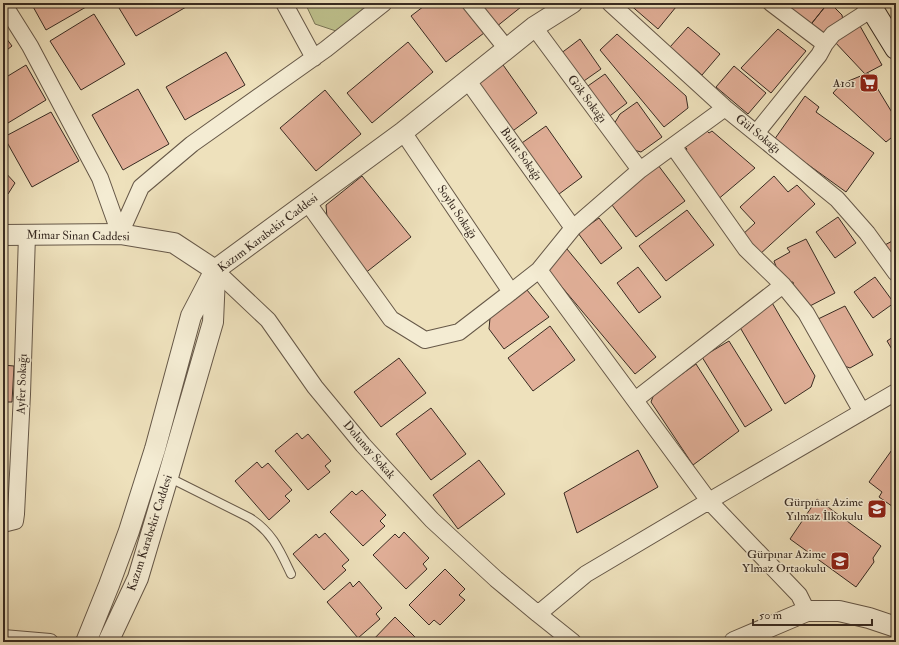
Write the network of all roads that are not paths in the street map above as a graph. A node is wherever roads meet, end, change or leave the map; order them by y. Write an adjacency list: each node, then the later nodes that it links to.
1 (3, 3): 22 (street)
2 (284, 3): 13 (street)
3 (384, 3): 13 (street)
4 (470, 3): 12 (street)
5 (572, 3): 9 (street, Kazım Karabekir Caddesi)
6 (610, 3): 15 (street, Gül Sokağı)
7 (771, 3): 10 (street)
8 (879, 16): 10 (street); 11 (main road)
9 (534, 27): 12 (street, Kazım Karabekir Caddesi); 19 (street, Gök Sokağı)
10 (825, 44): 17 (street)
11 (896, 48)
12 (507, 49): 14 (street, Kazım Karabekir Caddesi)
13 (314, 58): 22 (street)
14 (468, 81): 16 (street, Kazım Karabekir Caddesi); 21 (street, Bulut Sokağı)
15 (725, 108): 17 (street, Gül Sokağı); 18 (street)
16 (403, 132): 20 (street, Kazım Karabekir Caddesi); 29 (street, Soylu Sokağı)
17 (757, 132): 27 (street, Gül Sokağı)
18 (673, 146): 19 (street); 28 (street)
19 (640, 170): 21 (street)
20 (307, 202): 25 (street, Kazım Karabekir Caddesi); 29 (street)
21 (573, 228): 26 (street)
22 (120, 234): 24 (street, Mimar Sinan Caddesi); 25 (street, Mimar Sinan Caddesi)
23 (3, 235): 24 (street, Mimar Sinan Caddesi)
24 (27, 235): 35 (street, Ayfer Sokağı)
25 (216, 270): 33 (street, Kazım Karabekir Caddesi); 38 (street, Dolunay Sokak); 43 (street)
26 (539, 270): 29 (street); 31 (street)
27 (896, 273)
28 (783, 285): 31 (street); 32 (street)
29 (511, 292)
30 (896, 392): 32 (street)
31 (635, 400): 34 (street)
32 (862, 412): 34 (street)
33 (168, 477): 36 (lane); 44 (street, Kazım Karabekir Caddesi)
34 (709, 501): 37 (street); 38 (street)
35 (3, 524)
36 (291, 574)
37 (807, 611): 39 (street); 40 (street)
38 (538, 614): 45 (street, Dolunay Sokak)
39 (896, 627)
40 (765, 636): 46 (street)
41 (3, 638): 42 (street)
42 (50, 642)
43 (86, 642)
44 (108, 642)
45 (573, 642)
46 (734, 642)

